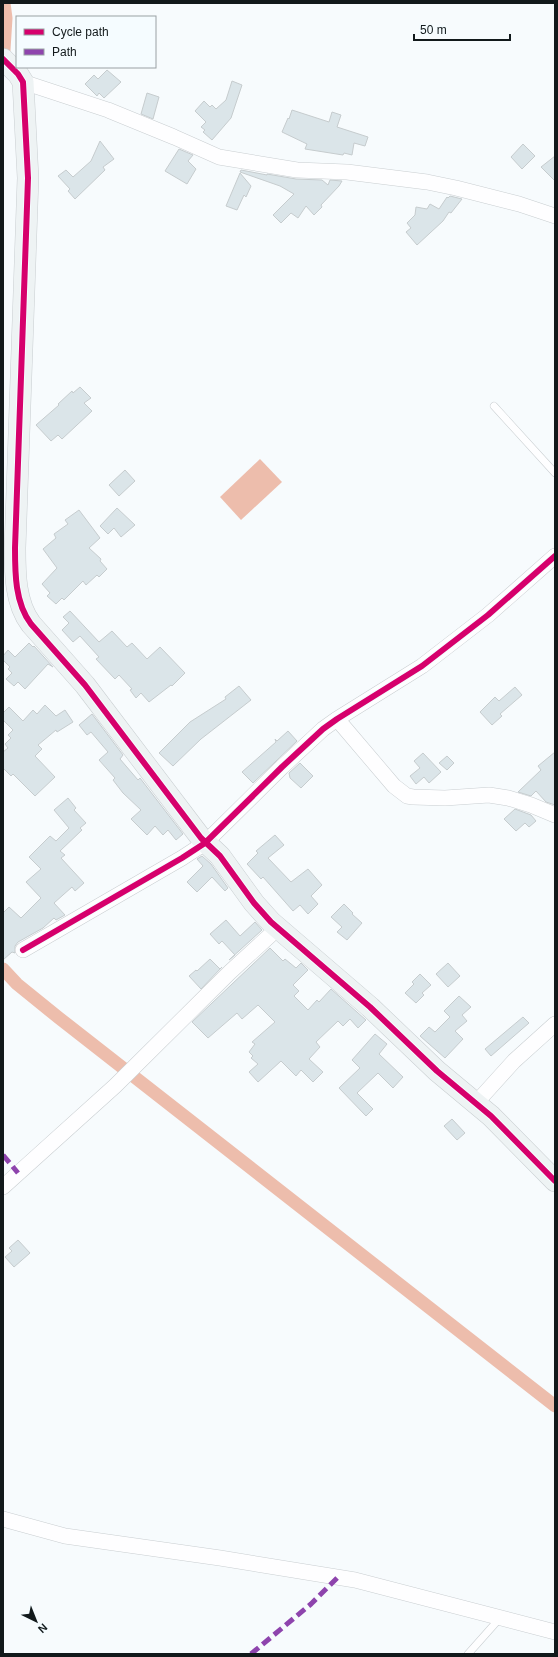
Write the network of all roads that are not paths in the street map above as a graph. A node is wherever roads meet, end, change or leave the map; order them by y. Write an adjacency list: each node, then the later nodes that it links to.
1 (3, 59): 2 (street)
2 (20, 78): 3 (street); 9 (street)
3 (555, 216)
4 (494, 406): 5 (lane)
5 (555, 472)
6 (555, 556): 7 (street)
7 (337, 719): 8 (street); 9 (street)
8 (555, 815)
9 (205, 842): 10 (street); 11 (street)
10 (278, 928): 13 (street); 15 (street)
11 (23, 950)
12 (555, 1024): 13 (street)
13 (476, 1103): 14 (street)
14 (555, 1180)
15 (3, 1187)
16 (3, 1519): 17 (street)
17 (500, 1618): 18 (street); 19 (lane)
18 (555, 1632)
19 (468, 1654)

